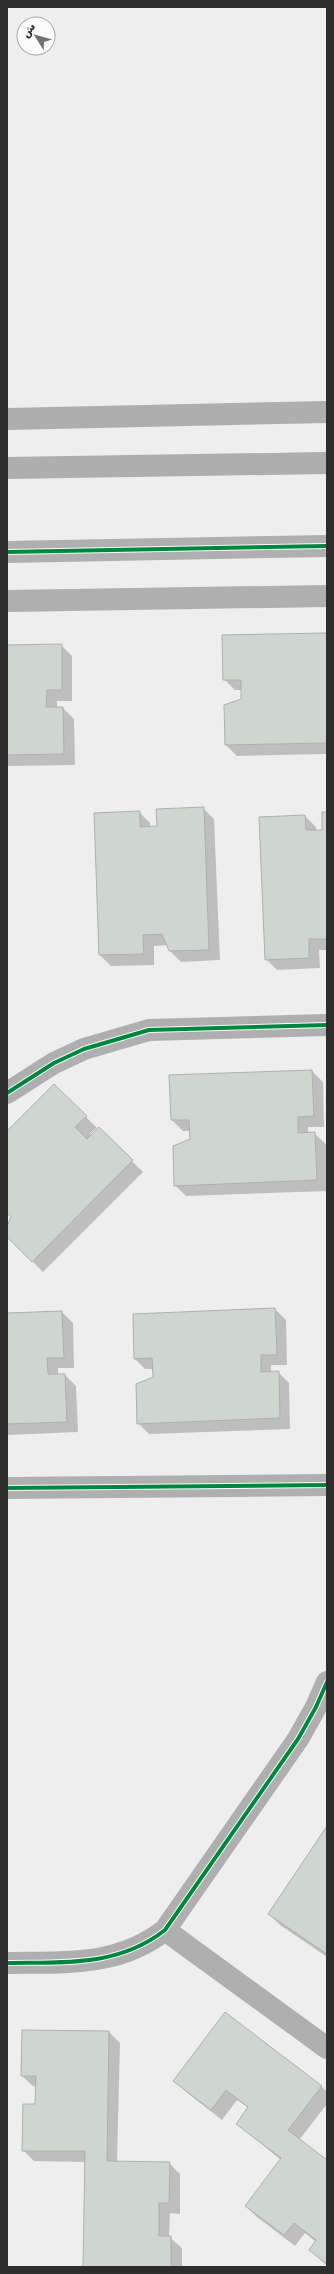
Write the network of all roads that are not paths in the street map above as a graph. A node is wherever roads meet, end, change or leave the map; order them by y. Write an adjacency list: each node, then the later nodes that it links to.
1 (327, 412): 2 (main road)
2 (7, 419)
3 (327, 463): 4 (main road)
4 (7, 468)
5 (327, 546): 6 (street)
6 (7, 552)
7 (327, 596): 8 (street)
8 (7, 601)
9 (327, 1025): 10 (street)
10 (7, 1093)
11 (327, 1485): 12 (street)
12 (7, 1488)
13 (327, 1682): 14 (street)
14 (165, 1930): 15 (street); 16 (street)
15 (7, 1964)
16 (327, 2048)

